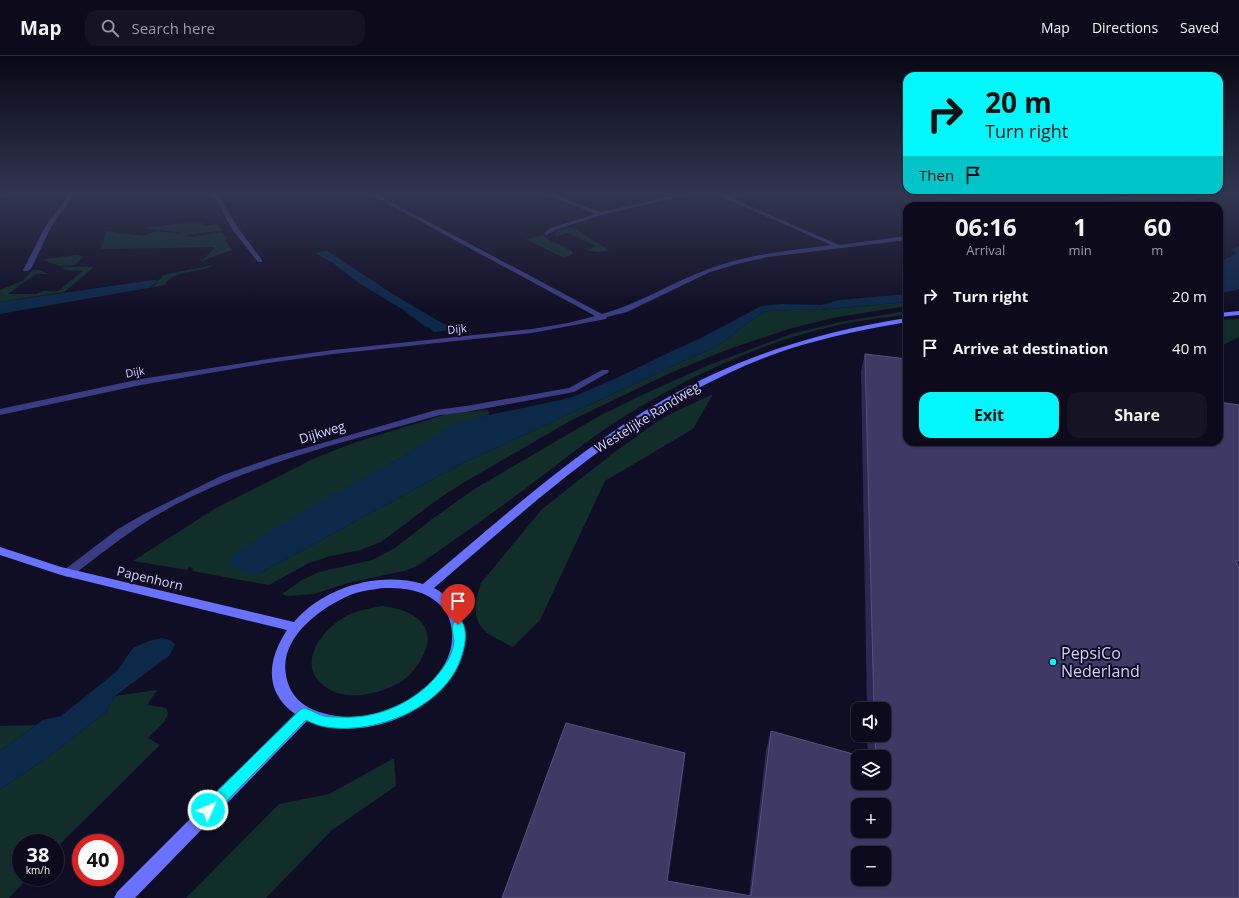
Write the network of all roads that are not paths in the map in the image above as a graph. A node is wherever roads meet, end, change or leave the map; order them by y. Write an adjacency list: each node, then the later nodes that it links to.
1 (45, 232): 8 (street)
2 (238, 232): 7 (street)
3 (444, 232): 11 (street)
4 (806, 232): 6 (street)
5 (903, 238): 6 (street, Dijk)
6 (837, 246): 11 (street, Dijk)
7 (260, 261)
8 (26, 270)
9 (1239, 313): 10 (street)
10 (1223, 315)
11 (603, 317): 14 (street, Dijk)
12 (903, 321): 17 (street, Westelijke Randweg)
13 (605, 372): 16 (street, Dijkweg)
14 (0, 412)
15 (0, 551): 16 (street, Papenhorn)
16 (68, 573): 18 (street, Papenhorn)
17 (425, 589): 18 (street); 19 (street)
18 (296, 627): 19 (street)
19 (304, 714): 20 (street)
20 (123, 898)

